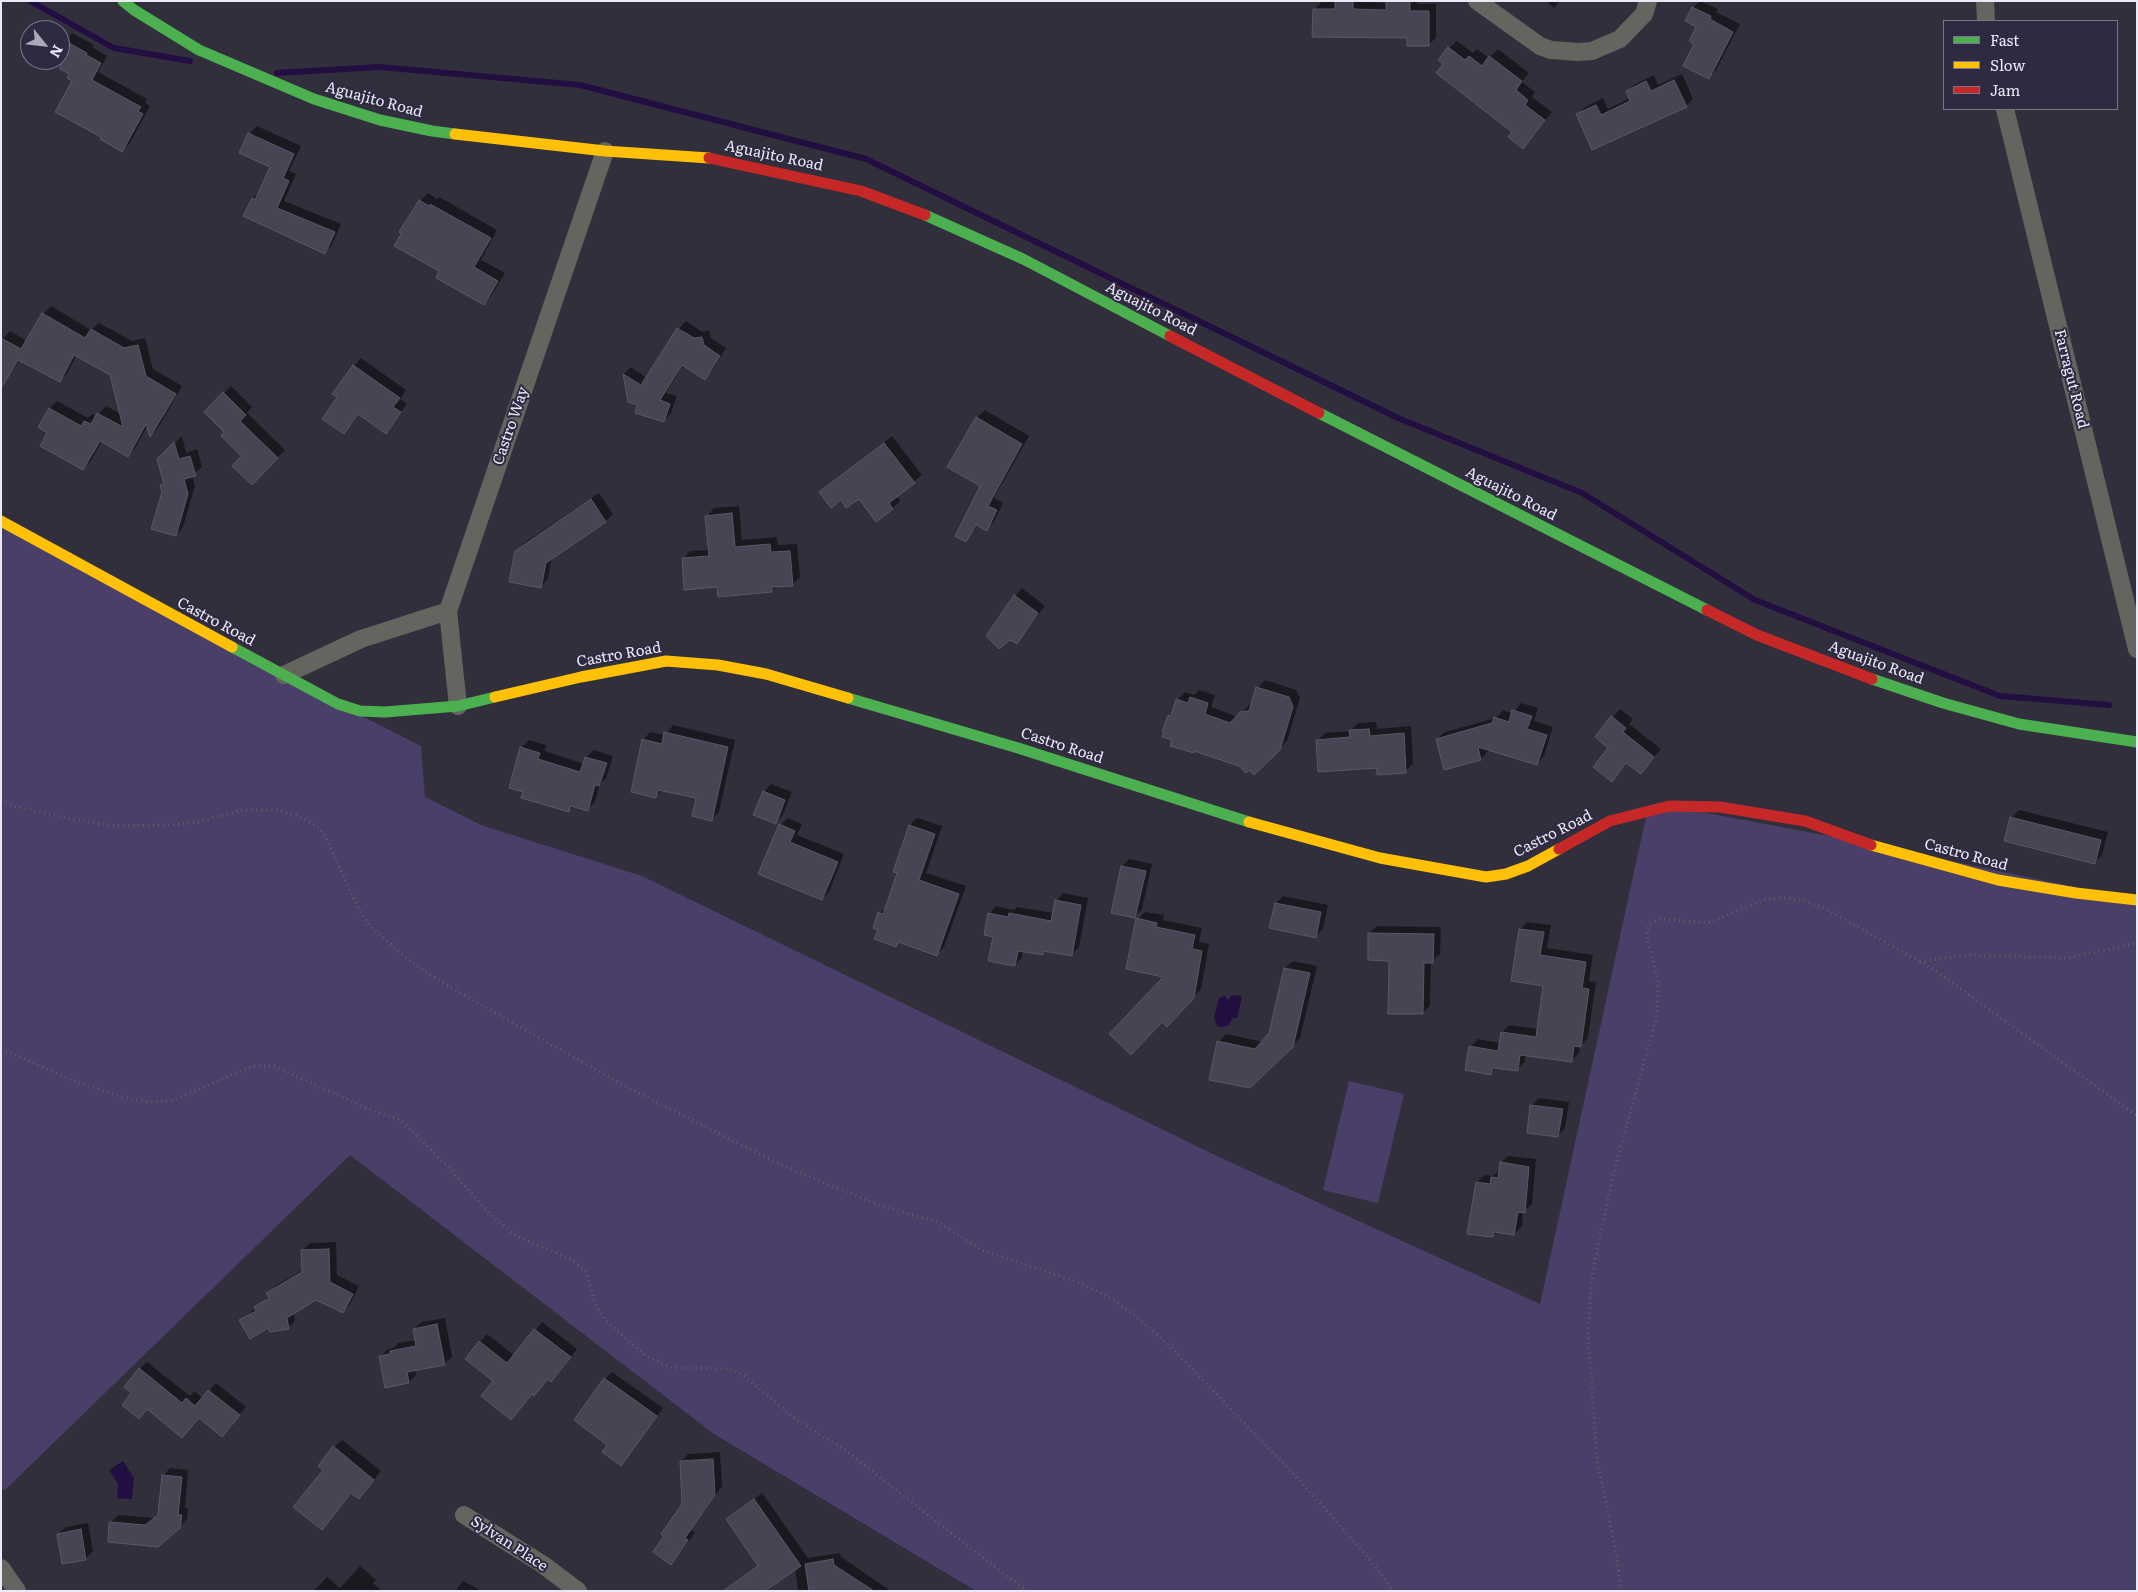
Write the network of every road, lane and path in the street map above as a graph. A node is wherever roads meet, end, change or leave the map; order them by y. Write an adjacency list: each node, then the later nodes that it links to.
1 (123, 1): 7 (street, Aguajito Road)
2 (1476, 1): 3 (street)
3 (1648, 1)
4 (1985, 1): 5 (street)
5 (1986, 20)
6 (2005, 110): 10 (street, Farragut Road)
7 (605, 151): 9 (street, Castro Way); 13 (street, Aguajito Road)
8 (1, 521): 11 (street, Castro Road)
9 (448, 611): 11 (street); 12 (street, Castro Way)
10 (2137, 649)
11 (284, 675): 12 (street, Castro Road)
12 (458, 706): 15 (street, Castro Road)
13 (2137, 742)
14 (1, 801): 25 (path)
15 (2137, 900)
16 (2137, 943): 17 (path)
17 (1920, 962): 19 (path); 26 (path)
18 (1, 1049): 24 (path)
19 (2137, 1116)
20 (464, 1515): 23 (street, Sylvan Place)
21 (1, 1568): 22 (street)
22 (17, 1591)
23 (578, 1591)
24 (1028, 1591)
25 (1394, 1591)
26 (1621, 1591)

